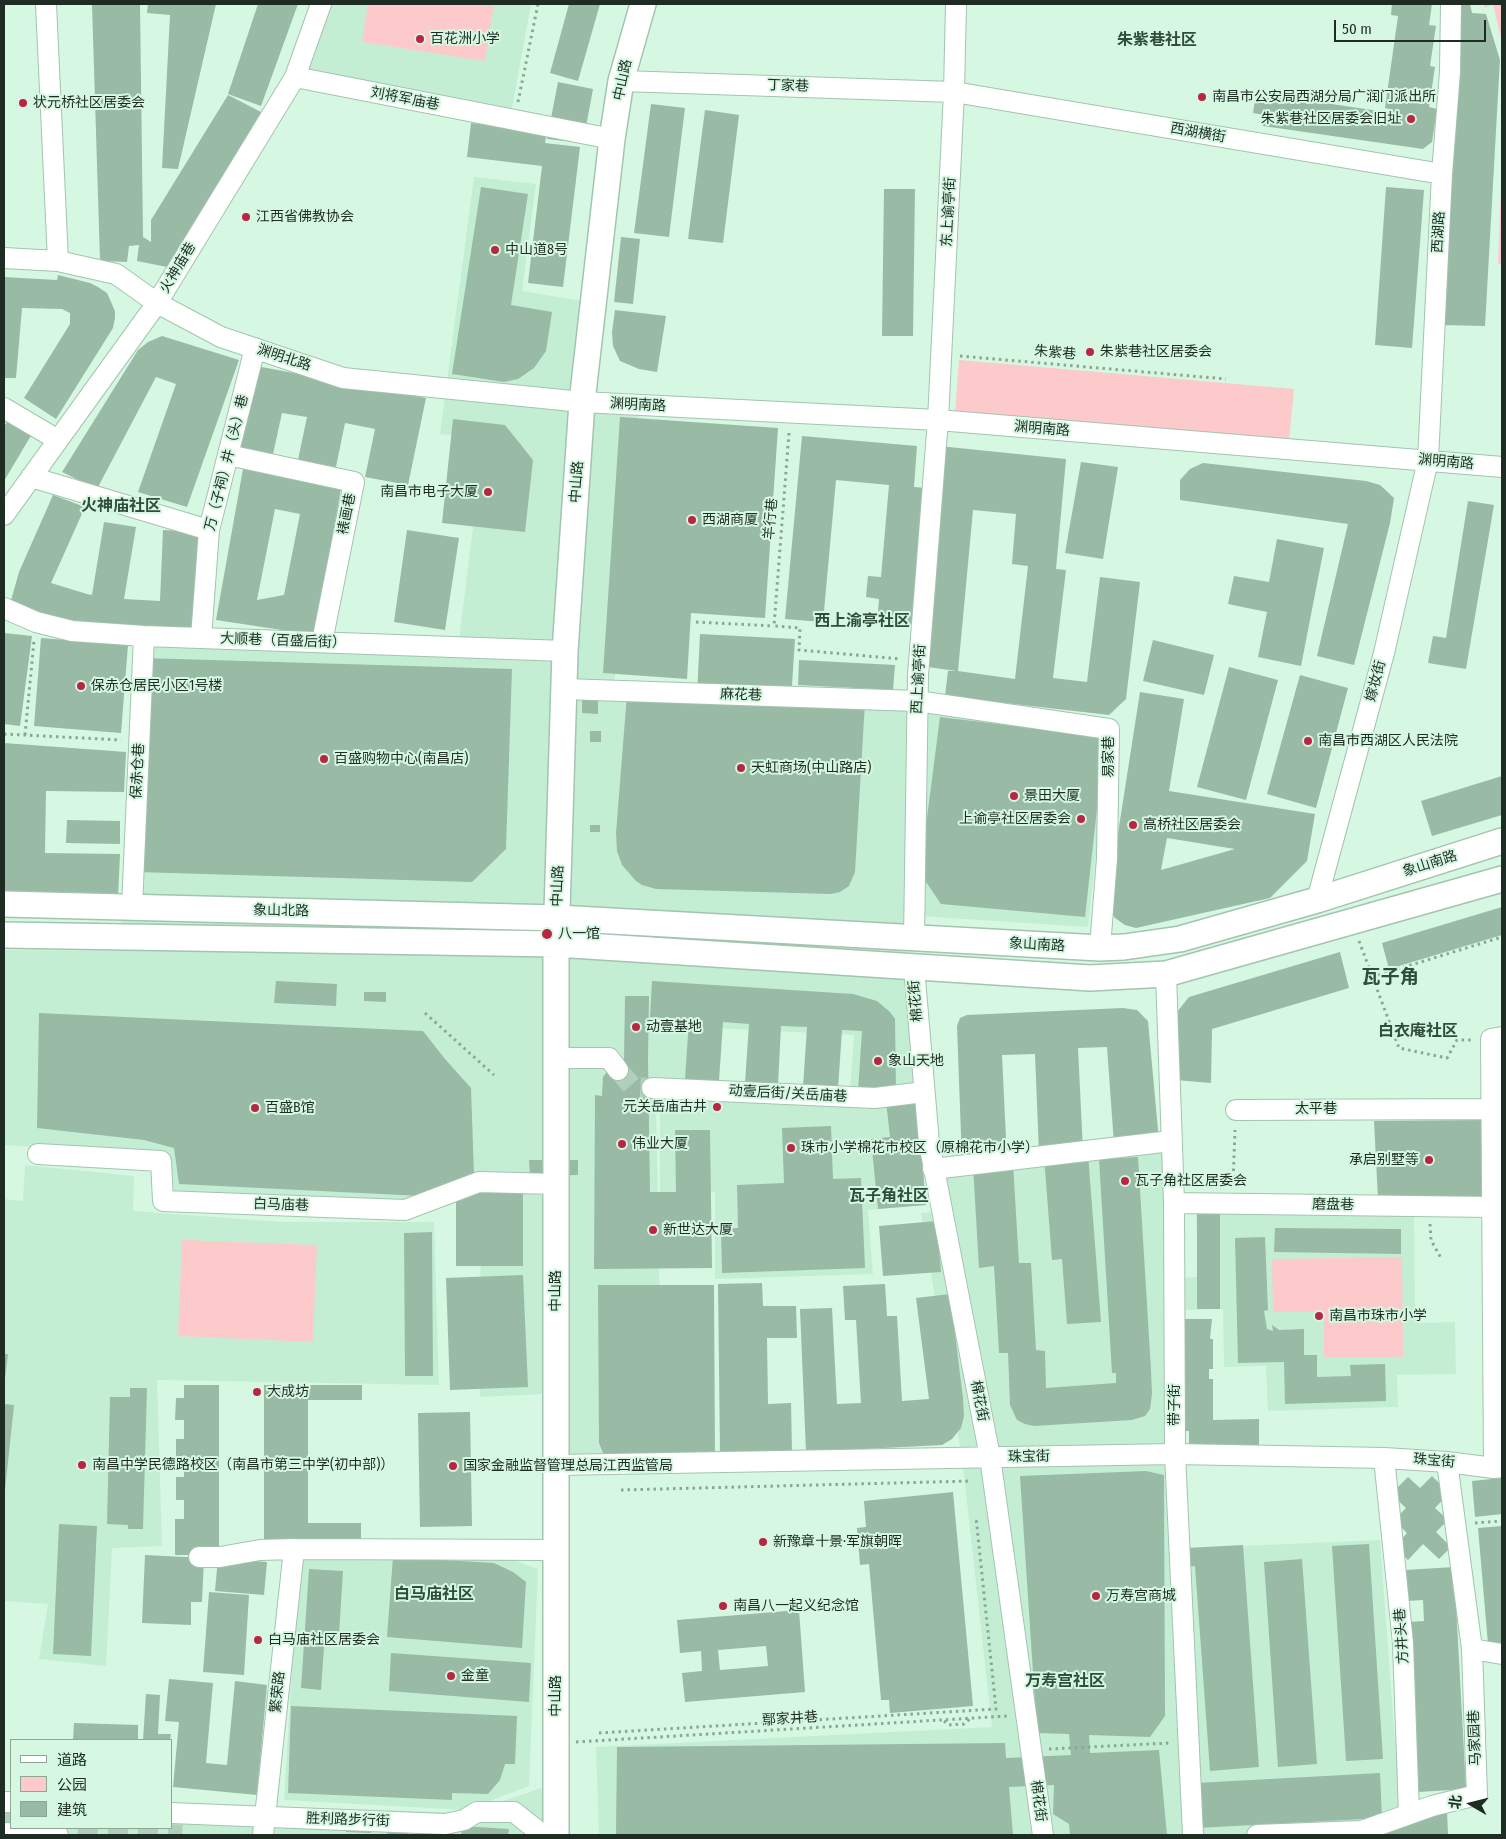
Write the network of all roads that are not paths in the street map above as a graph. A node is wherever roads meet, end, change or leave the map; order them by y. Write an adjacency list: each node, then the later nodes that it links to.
1 (46, 4): 12 (street)
2 (321, 4): 6 (street, 火神庙巷)
3 (643, 4): 7 (main road, 中山路)
4 (956, 4): 8 (street, 东上谕亭街)
5 (1451, 4): 10 (street, 西湖路)
6 (295, 78): 9 (street, 刘将军庙巷); 13 (street, 火神庙巷)
7 (620, 81): 8 (street, 丁家巷); 9 (main road, 中山路)
8 (954, 92): 10 (street, 西湖横街); 17 (street, 东上谕亭街)
9 (612, 139): 15 (main road, 中山路)
10 (1442, 174): 20 (street, 西湖路)
11 (4, 258): 12 (street, 渊明北路)
12 (58, 261): 13 (street, 渊明北路)
13 (158, 303): 14 (street, 渊明北路); 18 (street, 火神庙巷)
14 (255, 348): 15 (street, 渊明北路); 19 (street, 万（子祠）井（头）巷)
15 (582, 402): 17 (street, 渊明南路); 29 (main road, 中山路)
16 (4, 408): 18 (street)
17 (938, 420): 20 (street, 渊明南路); 31 (street, 西上谕亭街)
18 (58, 440): 22 (street, 火神庙巷)
19 (228, 455): 24 (street, 万（子祠）井（头）巷); 28 (street, 裱画巷)
20 (1428, 460): 21 (street, 渊明南路); 34 (street, 嫁妆街)
21 (1502, 467)
22 (31, 477): 23 (street, 火神庙巷); 24 (street)
23 (4, 514)
24 (209, 530): 27 (street, 万（子祠）井（头）巷)
25 (4, 608): 26 (street, 大顺巷（百盛后街）)
26 (144, 636): 27 (street, 大顺巷（百盛后街）); 36 (street, 保赤仓巷)
27 (201, 638): 28 (street, 大顺巷（百盛后街）)
28 (322, 642): 29 (street, 大顺巷（百盛后街）)
29 (565, 651): 30 (main road, 中山路)
30 (564, 689): 31 (street, 麻花巷); 37 (main road, 中山路)
31 (917, 701): 39 (street, 西上谕亭街); 41 (street, 易家巷)
32 (1502, 841): 34 (main road, 象山南路)
33 (1502, 879): 43 (main road)
34 (1316, 900): 41 (main road, 象山南路)
35 (4, 904): 36 (main road, 象山北路)
36 (132, 907): 37 (main road, 象山北路)
37 (557, 918): 39 (main road, 象山南路); 40 (main road, 中山路)
38 (4, 935): 40 (main road, 象山北路)
39 (914, 938): 41 (main road, 象山南路)
40 (556, 944): 42 (main road); 45 (main road, 中山路)
41 (1100, 948)
42 (914, 967): 43 (main road); 48 (street, 棉花街)
43 (1166, 974): 51 (street, 带子街)
44 (1497, 1038): 49 (street)
45 (556, 1058): 46 (street); 54 (main road, 中山路)
46 (618, 1070)
47 (652, 1088): 48 (street, 动壹后街/关岳庙巷)
48 (924, 1092): 53 (street, 棉花街)
49 (1491, 1109): 50 (street, 太平巷); 56 (street)
50 (1236, 1110)
51 (1171, 1141): 53 (street); 55 (street, 带子街)
52 (38, 1154): 54 (street, 白马庙巷)
53 (933, 1169): 59 (street, 棉花街)
54 (556, 1184): 62 (main road, 中山路)
55 (1174, 1203): 56 (street, 磨盘巷); 58 (street, 带子街)
56 (1491, 1207): 57 (street)
57 (1497, 1269): 63 (street)
58 (1175, 1454): 59 (street, 珠宝街); 60 (street, 珠宝街); 78 (street, 带子街)
59 (990, 1457): 62 (street, 珠宝街); 77 (street, 棉花街)
60 (1384, 1458): 61 (street, 珠宝街); 70 (street, 方井头巷)
61 (1447, 1462): 63 (street, 珠宝街); 67 (street, 马家园巷)
62 (556, 1465): 65 (main road, 中山路)
63 (1498, 1468)
64 (294, 1549): 65 (street); 66 (street); 71 (street, 繁荣路)
65 (556, 1550): 76 (main road, 中山路)
66 (199, 1557)
67 (1472, 1649): 68 (street); 70 (street, 马家园巷)
68 (1502, 1654)
69 (172, 1814): 71 (street, 胜利路步行街)
70 (1409, 1814): 73 (street, 马家园巷)
71 (264, 1826): 75 (street, 胜利路步行街)
72 (4, 1832): 74 (street)
73 (1362, 1833): 79 (street, 马家园巷)
74 (58, 1835)
75 (543, 1835)
76 (556, 1835)
77 (1043, 1835)
78 (1193, 1835)
79 (1257, 1835)

